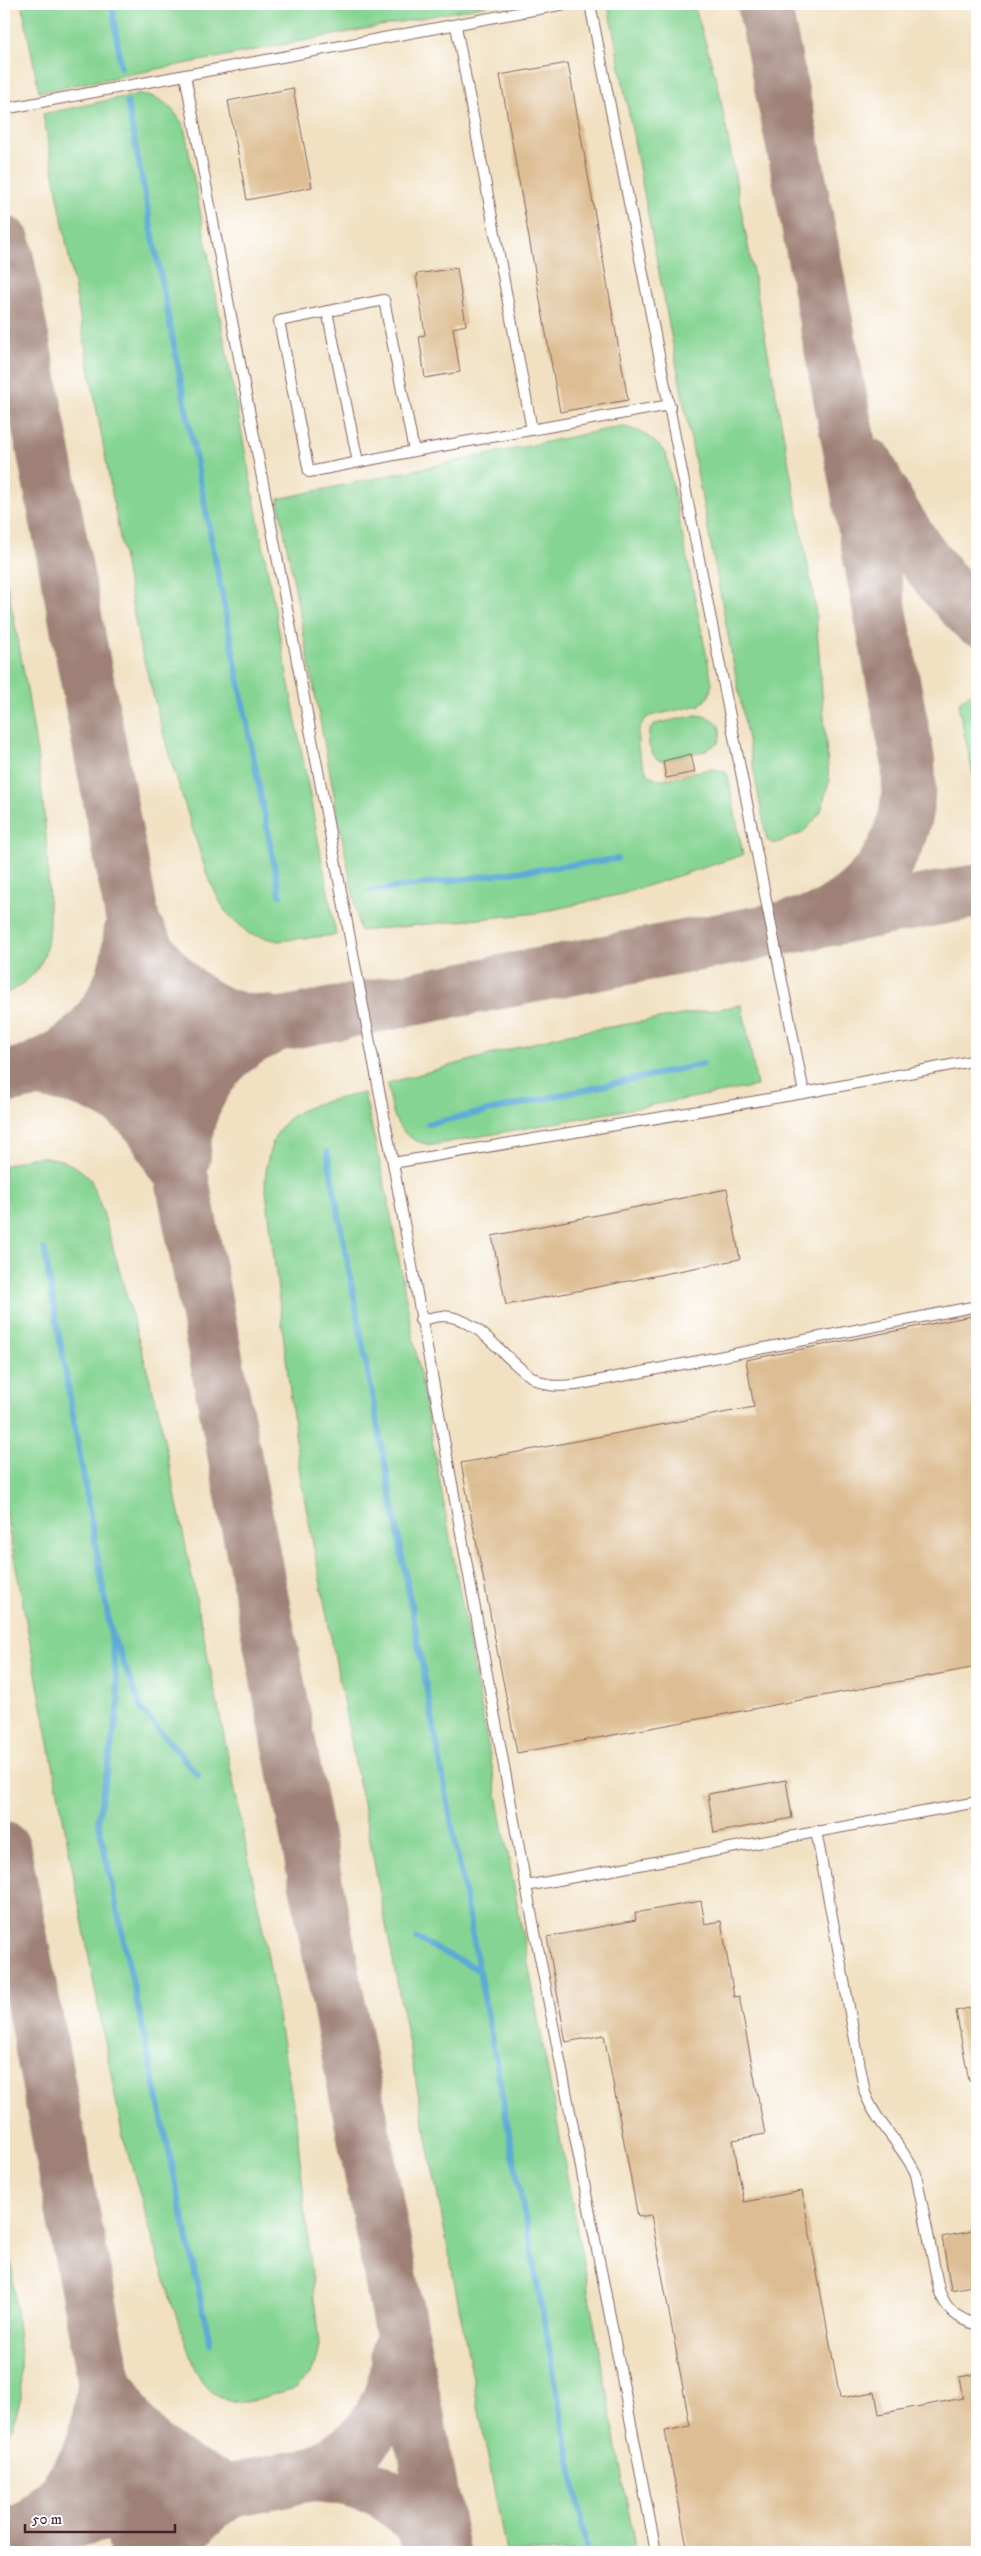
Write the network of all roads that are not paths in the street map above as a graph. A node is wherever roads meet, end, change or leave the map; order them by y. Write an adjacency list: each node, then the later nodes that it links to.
1 (565, 4): 3 (lane)
2 (590, 4): 7 (lane)
3 (456, 26): 4 (lane); 8 (lane)
4 (185, 75): 5 (lane); 13 (lane)
5 (4, 109)
6 (327, 311): 9 (lane); 10 (lane); 10 (lane)
7 (670, 405): 8 (lane); 12 (lane)
8 (532, 430): 9 (lane)
9 (414, 451): 10 (lane)
10 (358, 462)
11 (977, 1060): 12 (lane)
12 (804, 1093): 13 (lane)
13 (393, 1163): 15 (lane)
14 (977, 1306): 15 (lane)
15 (420, 1320): 18 (lane)
16 (977, 1802): 17 (lane)
17 (816, 1831): 18 (lane); 19 (lane)
18 (526, 1886): 20 (lane)
19 (977, 2325)
20 (656, 2552)

